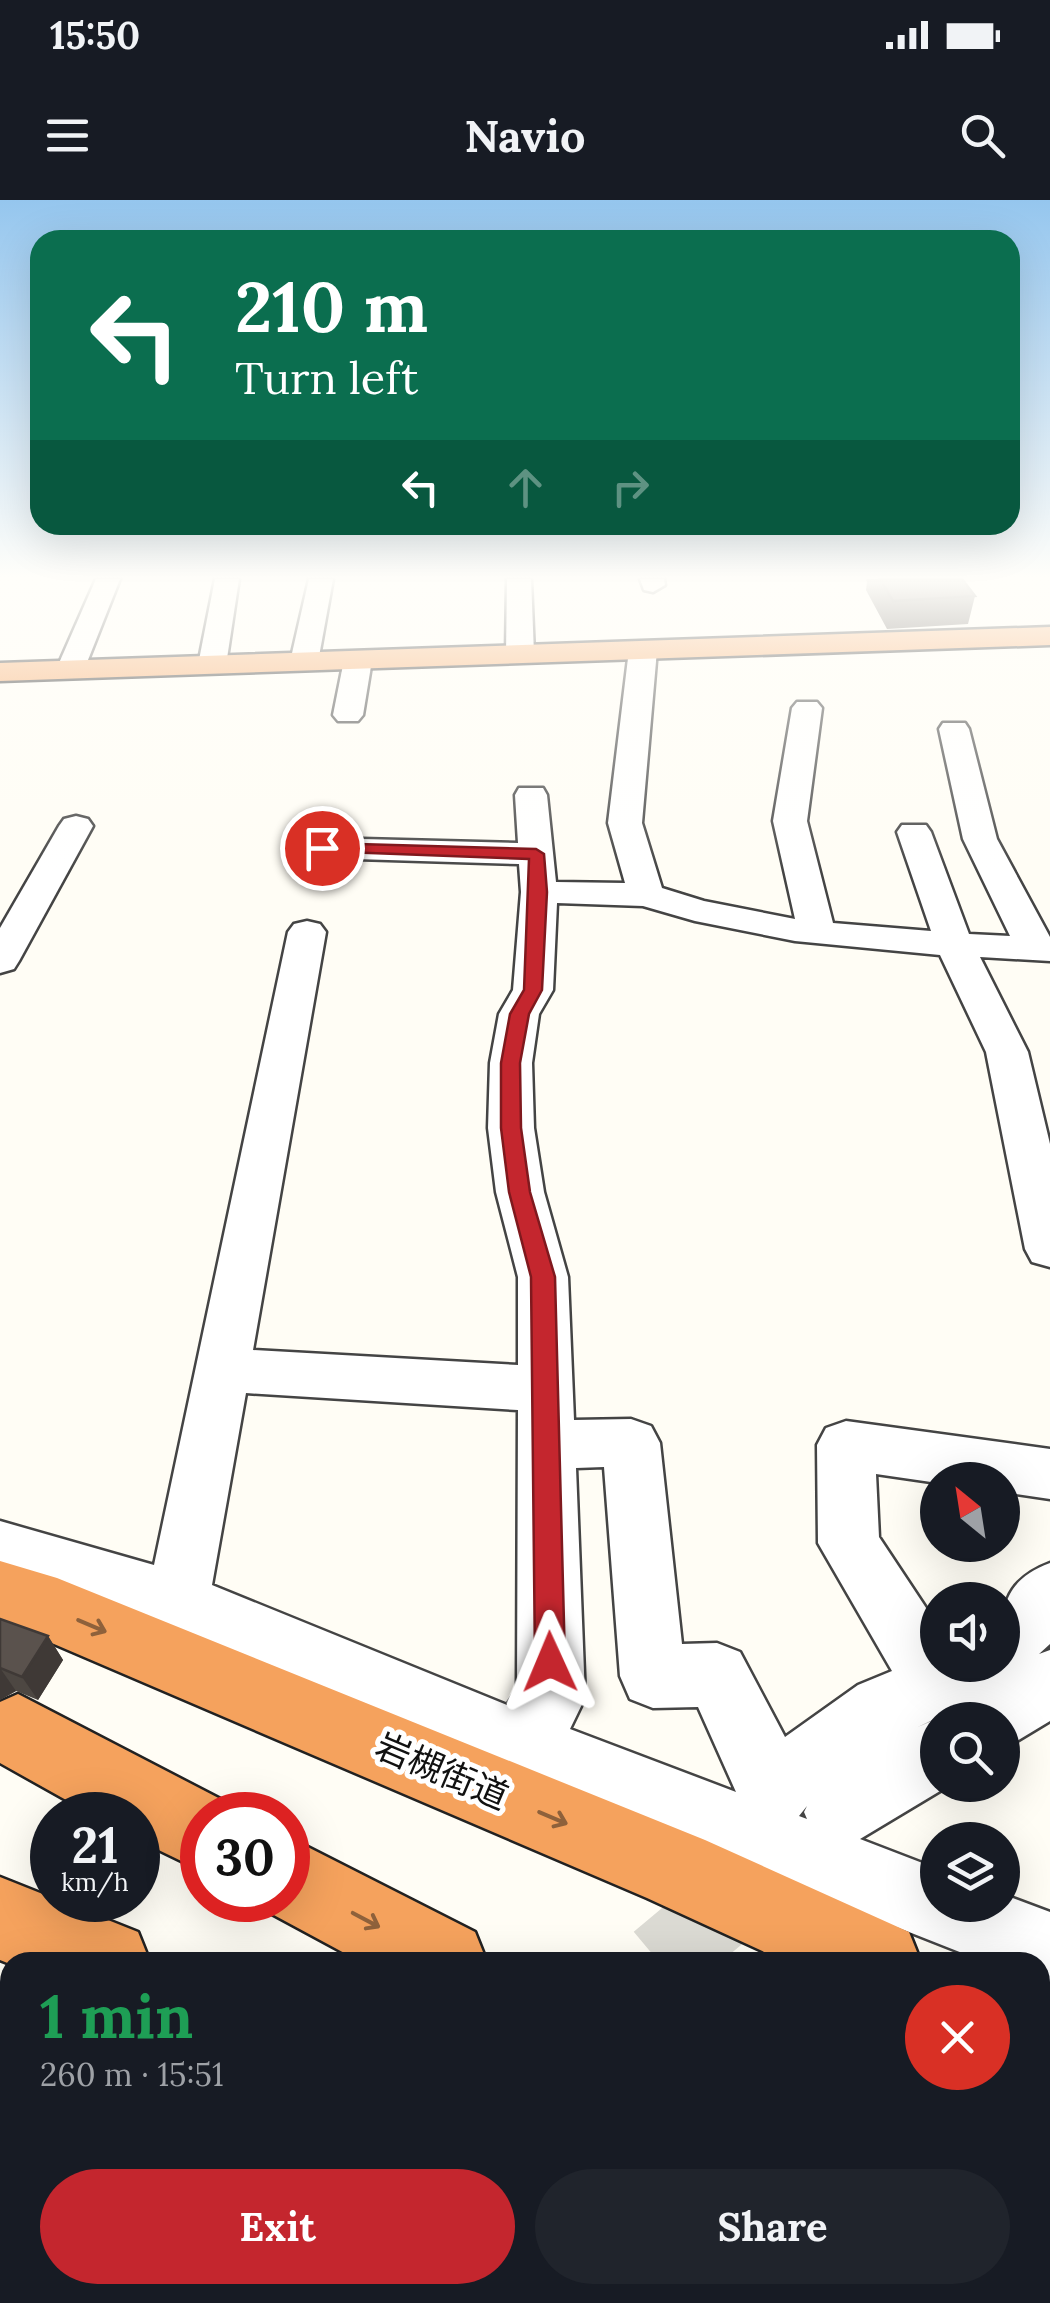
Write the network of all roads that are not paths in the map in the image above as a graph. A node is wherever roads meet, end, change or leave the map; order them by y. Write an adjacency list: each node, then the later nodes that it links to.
1 (355, 677): 4 (street)
2 (640, 677): 11 (street)
3 (807, 708): 13 (street)
4 (348, 715)
5 (954, 730): 15 (street)
6 (532, 795): 10 (street)
7 (76, 826): 16 (street)
8 (914, 832): 14 (street)
9 (322, 848): 10 (street)
10 (538, 873): 11 (street); 20 (street)
11 (646, 896): 13 (street)
12 (307, 932): 19 (street)
13 (817, 933): 14 (street)
14 (954, 944): 15 (street); 17 (street)
15 (1043, 949)
16 (0, 961)
17 (1030, 1071): 18 (street)
18 (1050, 1250)
19 (221, 1370): 20 (street); 25 (street)
20 (545, 1416): 32 (street); 35 (street)
21 (1050, 1474): 27 (street)
22 (0, 1549): 25 (street)
23 (1050, 1592): 26 (street)
24 (0, 1593): 42 (highway, 岩槻街道, one-way to 42)
25 (178, 1601): 32 (street)
26 (1020, 1629)
27 (920, 1630)
28 (939, 1682): 35 (street)
29 (1050, 1682): 30 (street)
30 (1019, 1702)
31 (18, 1732): 36 (highway)
32 (521, 1746): 35 (street)
33 (920, 1764): 34 (street)
34 (840, 1812)
35 (764, 1813): 39 (street)
36 (180, 1820)
37 (310, 1890): 41 (highway, one-way to 41)
38 (0, 1918): 40 (highway)
39 (1050, 1950)
40 (83, 1952)
41 (426, 1952)
42 (856, 1952)

